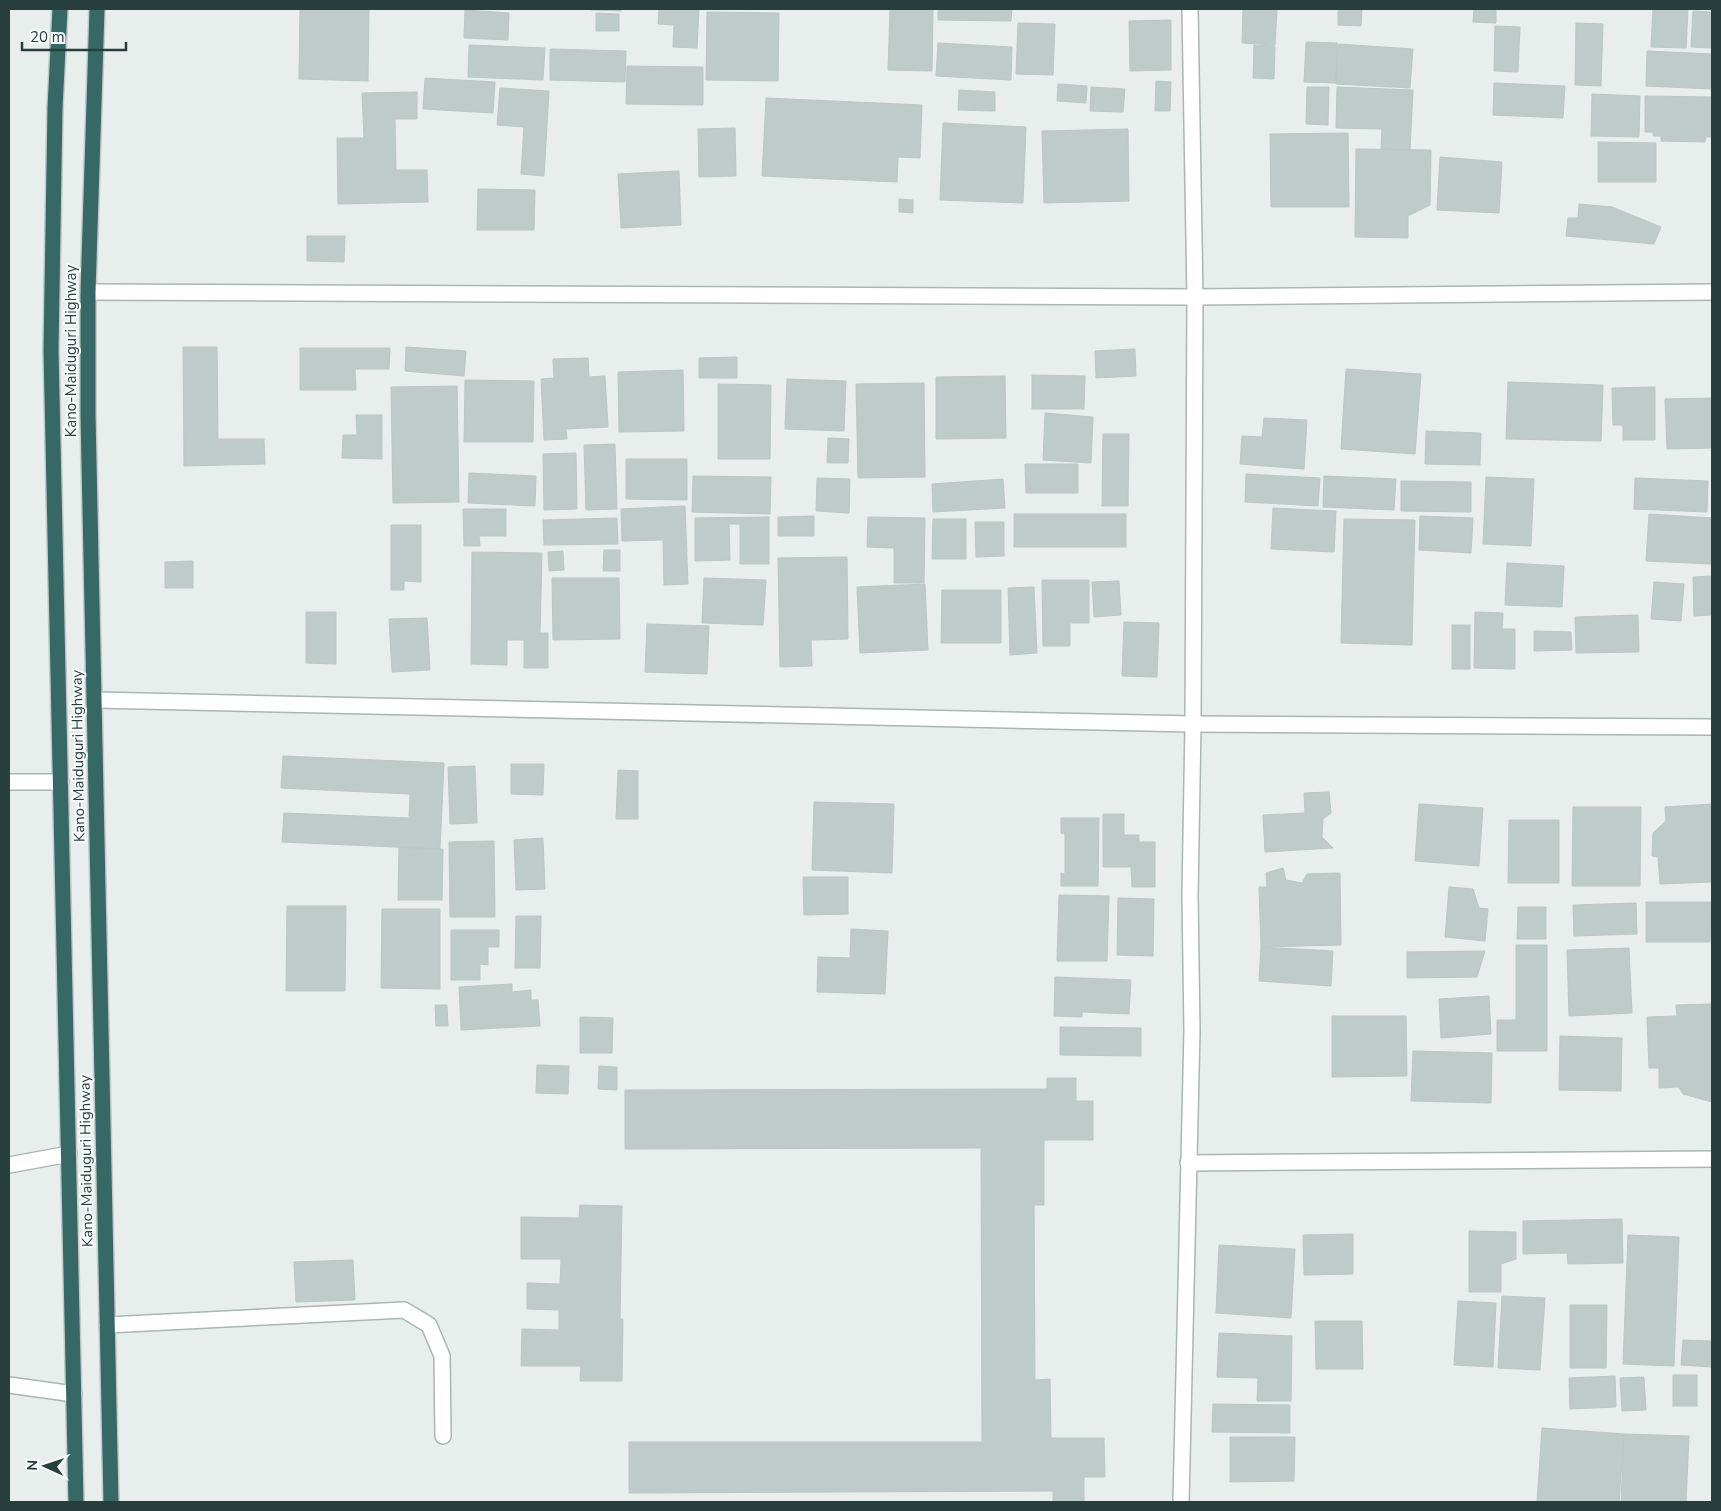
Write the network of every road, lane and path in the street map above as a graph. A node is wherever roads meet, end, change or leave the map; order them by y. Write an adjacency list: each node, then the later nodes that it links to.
1 (60, 9): 11 (highway, Kano-Maiduguri Highway)
2 (97, 9): 4 (highway, Kano-Maiduguri Highway)
3 (1190, 9): 6 (street)
4 (88, 292): 6 (street); 7 (highway, Kano-Maiduguri Highway)
5 (1712, 292): 6 (street)
6 (1194, 297): 8 (street)
7 (95, 700): 8 (street); 16 (highway, Kano-Maiduguri Highway)
8 (1193, 724): 9 (street); 14 (street)
9 (1712, 726)
10 (9, 782): 11 (street)
11 (61, 782): 12 (highway, Kano-Maiduguri Highway)
12 (69, 1154): 15 (street); 18 (highway, Kano-Maiduguri Highway)
13 (1712, 1159): 14 (street)
14 (1188, 1162): 22 (street)
15 (9, 1164)
16 (107, 1325): 19 (street); 21 (highway, Kano-Maiduguri Highway)
17 (9, 1385): 18 (street)
18 (74, 1394): 20 (highway, Kano-Maiduguri Highway)
19 (443, 1436)
20 (76, 1502)
21 (111, 1502)
22 (1180, 1502)

